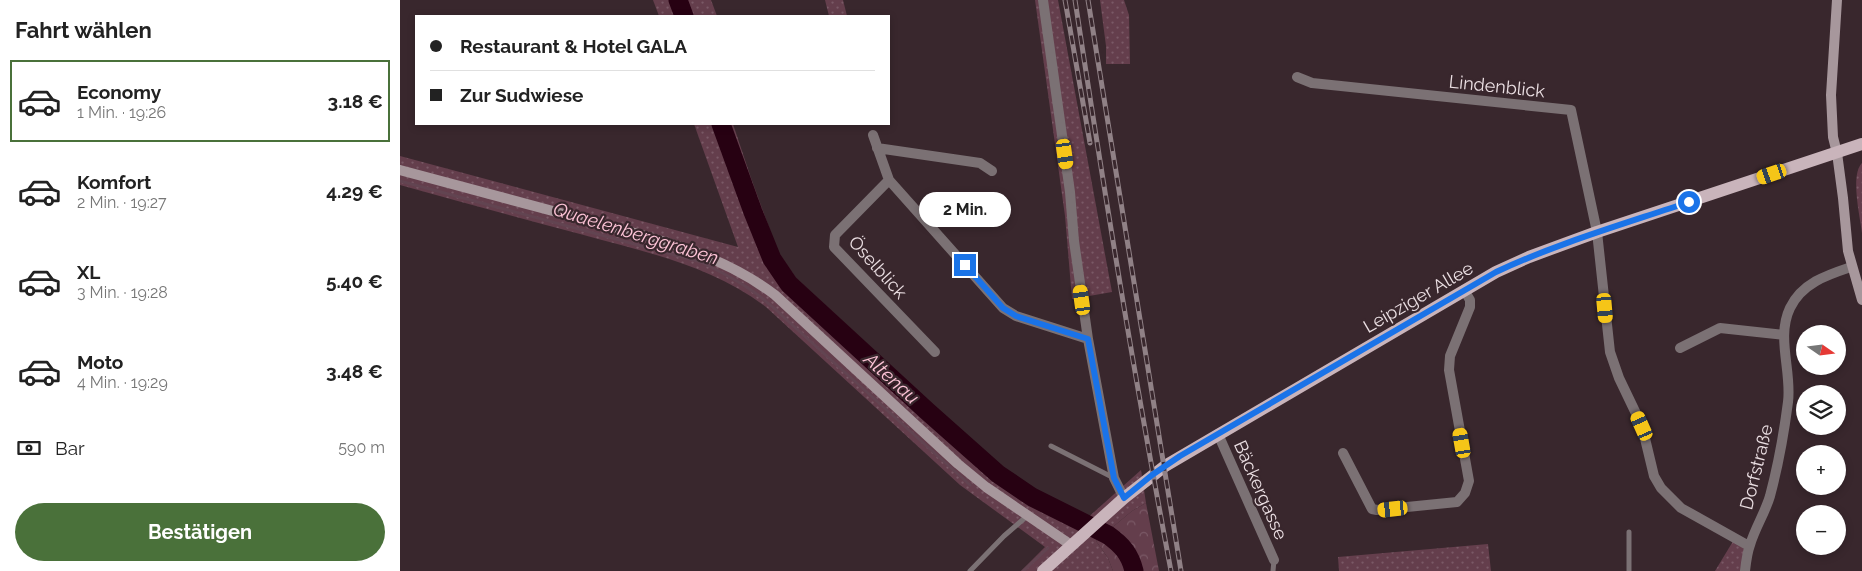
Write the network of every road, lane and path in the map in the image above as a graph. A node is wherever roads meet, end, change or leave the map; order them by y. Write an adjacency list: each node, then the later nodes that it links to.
1 (1043, 0): 16 (street)
2 (1837, 0): 7 (street)
3 (1297, 77): 11 (street, Lindenblick)
4 (873, 135): 6 (street)
5 (1862, 144): 7 (main road, Leipziger Allee)
6 (877, 148): 9 (street); 10 (street)
7 (1837, 153): 11 (main road, Leipziger Allee); 12 (street)
8 (400, 170): 24 (street)
9 (992, 171)
10 (888, 180): 16 (street); 18 (street, Öselblick)
11 (1597, 232): 13 (main road, Leipziger Allee); 27 (street)
12 (1851, 267): 14 (street); 15 (street, Dorfstraße)
13 (1464, 290): 19 (main road, Leipziger Allee); 21 (street)
14 (1862, 300)
15 (1784, 335): 17 (street); 27 (street, Dorfstraße)
16 (1088, 339): 22 (street)
17 (1680, 348)
18 (935, 352)
19 (1218, 434): 23 (main road, Leipziger Allee); 28 (street, Bäckergasse)
20 (1051, 446): 22 (lane)
21 (1343, 453)
22 (1114, 478): 23 (street)
23 (1124, 498): 26 (main road, Leipziger Allee)
24 (1027, 516): 26 (street); 29 (lane)
25 (1629, 532): 32 (lane)
26 (1071, 545): 30 (main road, Leipziger Allee)
27 (1749, 546): 33 (street, Dorfstraße)
28 (1274, 560): 31 (lane)
29 (970, 571)
30 (1043, 571)
31 (1273, 571)
32 (1629, 571)
33 (1744, 571)

